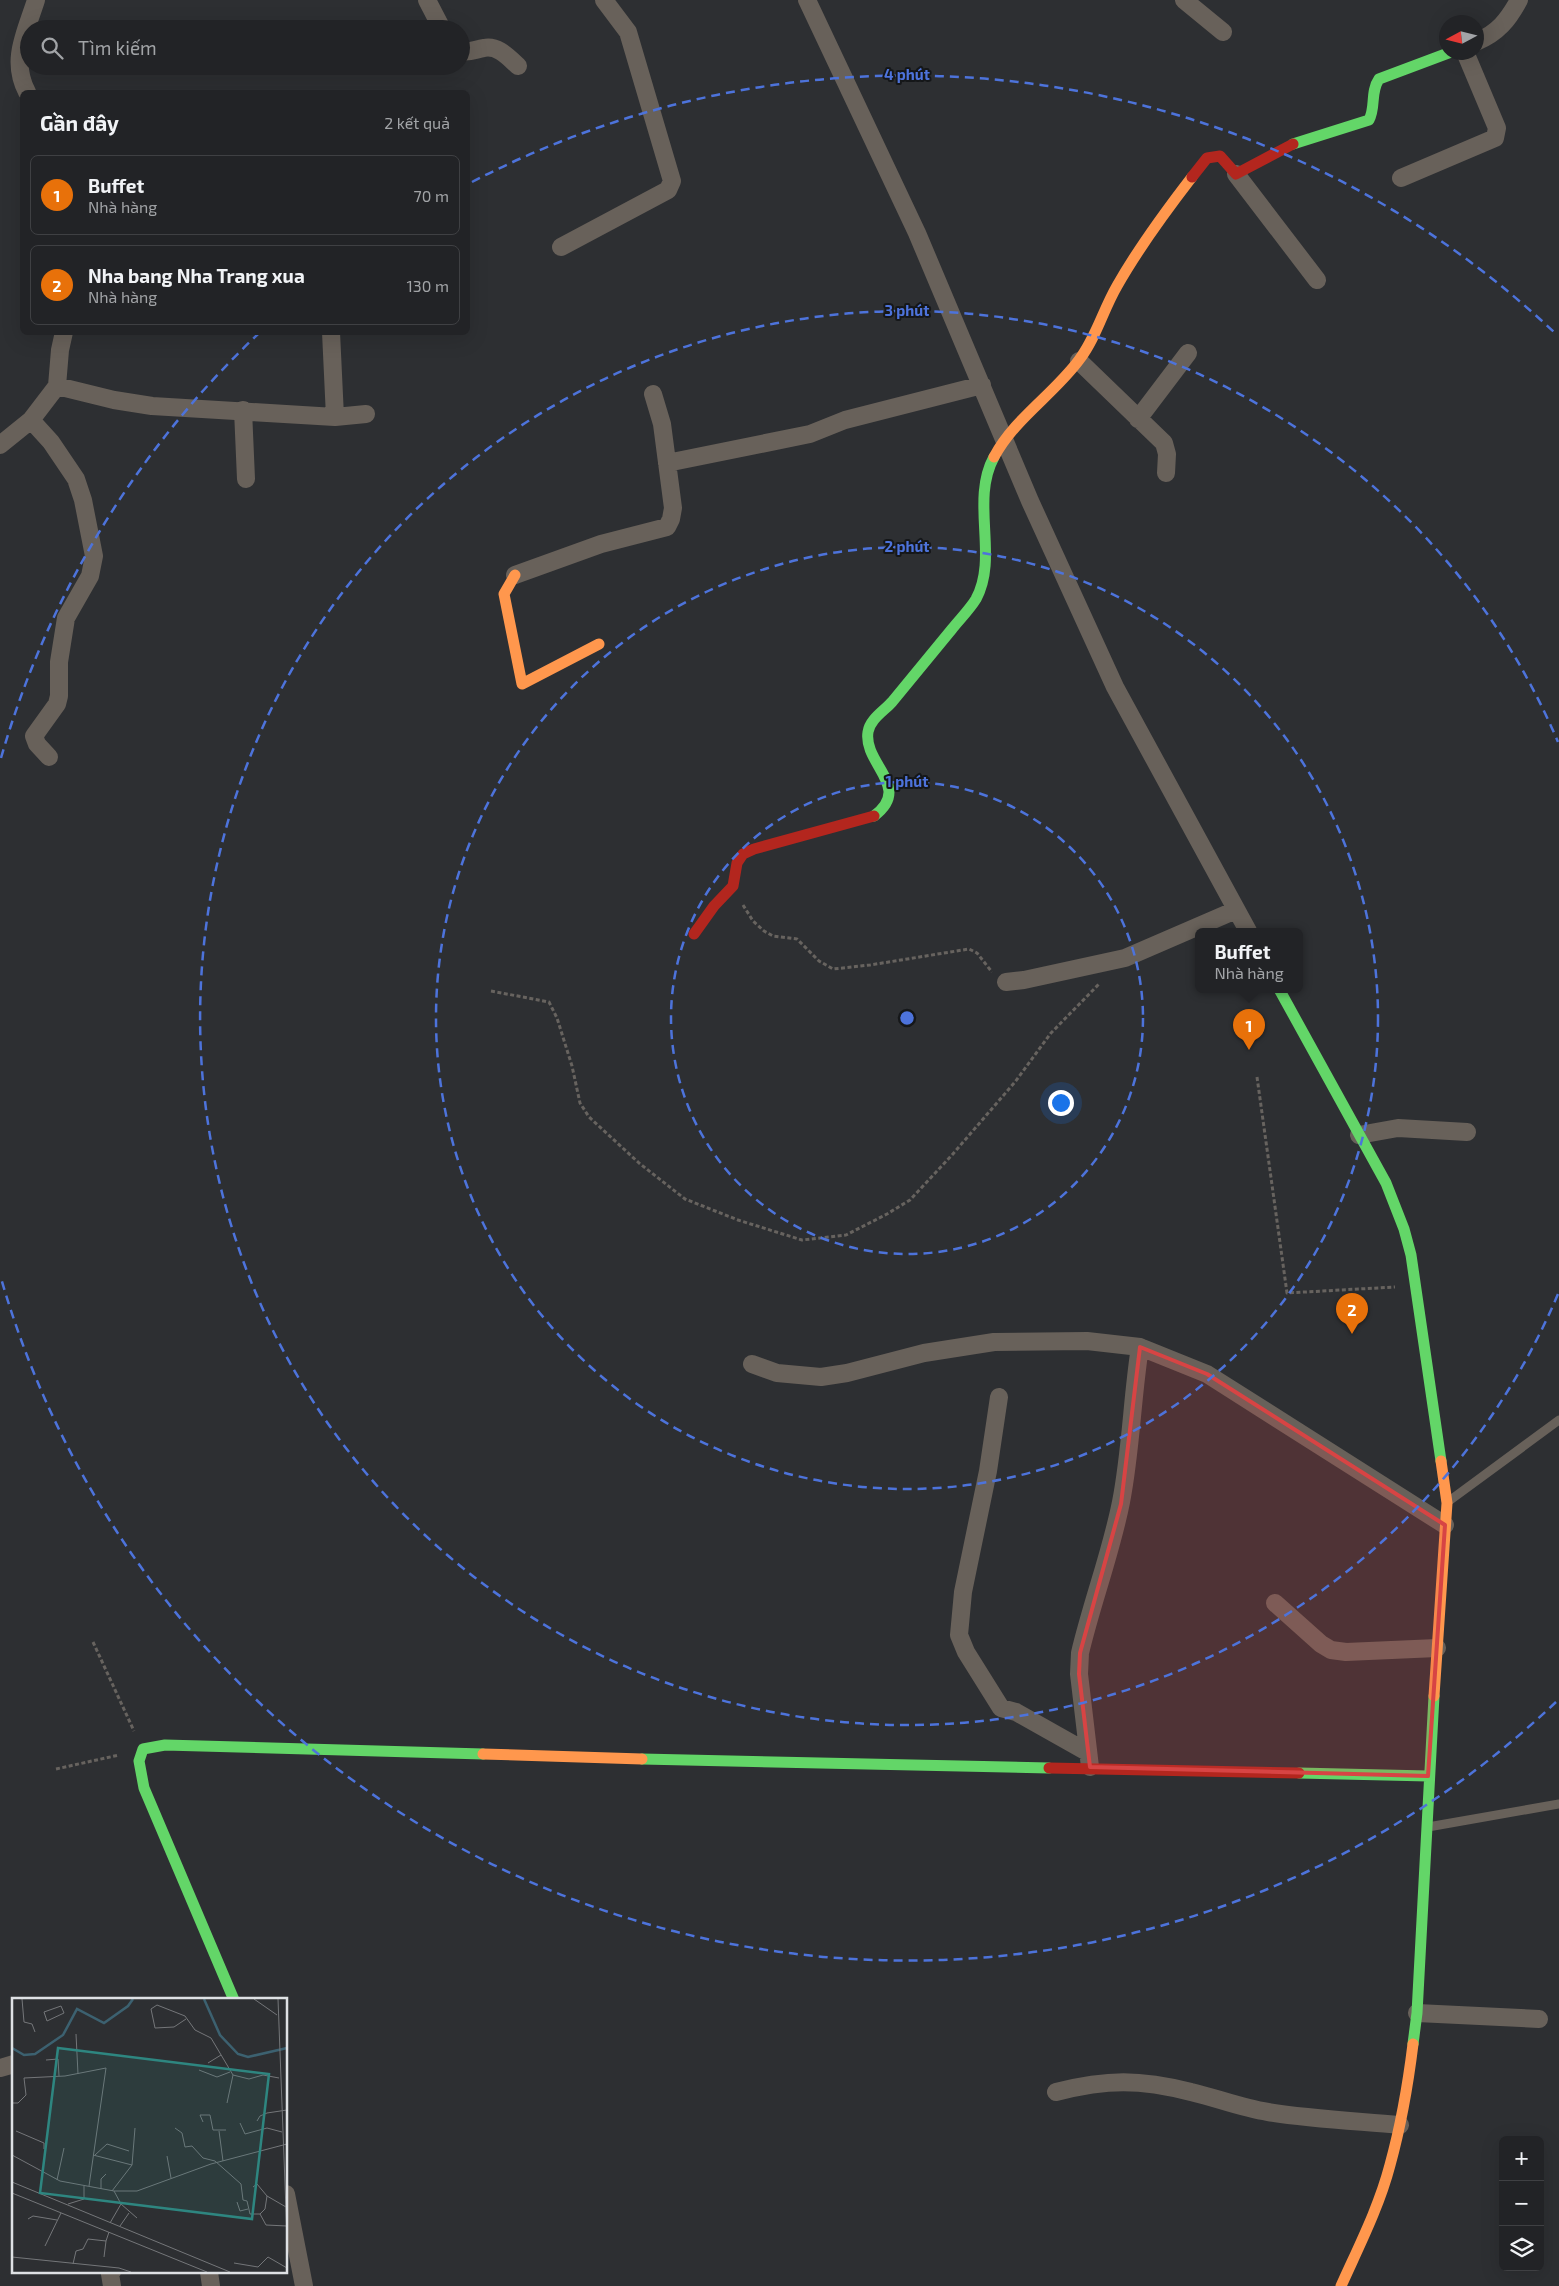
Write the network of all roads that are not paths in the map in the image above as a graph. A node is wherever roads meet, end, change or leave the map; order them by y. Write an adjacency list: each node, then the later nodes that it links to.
1 (36, 0): 7 (street)
2 (427, 0): 8 (street)
3 (604, 0): 21 (street)
4 (807, 0): 27 (street)
5 (1184, 0): 9 (street)
6 (1519, 0): 10 (street)
7 (30, 20)
8 (437, 20)
9 (1223, 32)
10 (1484, 38)
11 (20, 51): 16 (street)
12 (470, 51): 15 (street)
13 (1439, 56): 19 (street)
14 (1468, 60): 20 (street)
15 (518, 66)
16 (20, 70)
17 (21, 75): 18 (street)
18 (26, 90)
19 (1236, 174): 22 (street); 26 (street)
20 (1401, 178)
21 (561, 248)
22 (1318, 280)
23 (63, 335): 28 (street)
24 (331, 335): 32 (street)
25 (1188, 353): 33 (street)
26 (1079, 360): 33 (street); 35 (street)
27 (982, 385): 35 (street); 37 (street)
28 (57, 386): 30 (street); 34 (street)
29 (653, 394): 37 (street)
30 (243, 410): 32 (street); 39 (street)
31 (366, 414): 32 (street)
32 (335, 417)
33 (1138, 418): 38 (street)
34 (31, 420): 36 (street); 42 (street)
35 (1004, 439): 43 (street); 45 (street)
36 (0, 445)
37 (668, 463): 40 (street)
38 (1166, 473)
39 (246, 479)
40 (515, 574): 41 (street)
41 (599, 644)
42 (49, 757)
43 (1236, 910): 44 (street); 46 (street)
44 (1246, 928)
45 (694, 934)
46 (1006, 982)
47 (1282, 993): 49 (street)
48 (1468, 1132): 49 (street)
49 (1360, 1135): 54 (street)
50 (1140, 1347): 51 (street); 55 (street); 58 (street)
51 (752, 1364)
52 (999, 1397): 58 (street)
53 (1559, 1420): 54 (lane)
54 (1447, 1503): 55 (street)
55 (1445, 1525): 57 (street)
56 (1275, 1603): 57 (street)
57 (1437, 1648): 59 (street)
58 (1088, 1759): 59 (street); 62 (street)
59 (1428, 1776): 61 (street)
60 (1559, 1804): 61 (lane)
61 (1426, 1828): 63 (street)
62 (233, 1998)
63 (1417, 2013): 64 (street); 66 (street)
64 (1539, 2019)
65 (1056, 2092): 66 (street)
66 (1400, 2125): 70 (street)
67 (288, 2216): 68 (street)
68 (290, 2237): 69 (street)
69 (304, 2286)
70 (1341, 2286)

